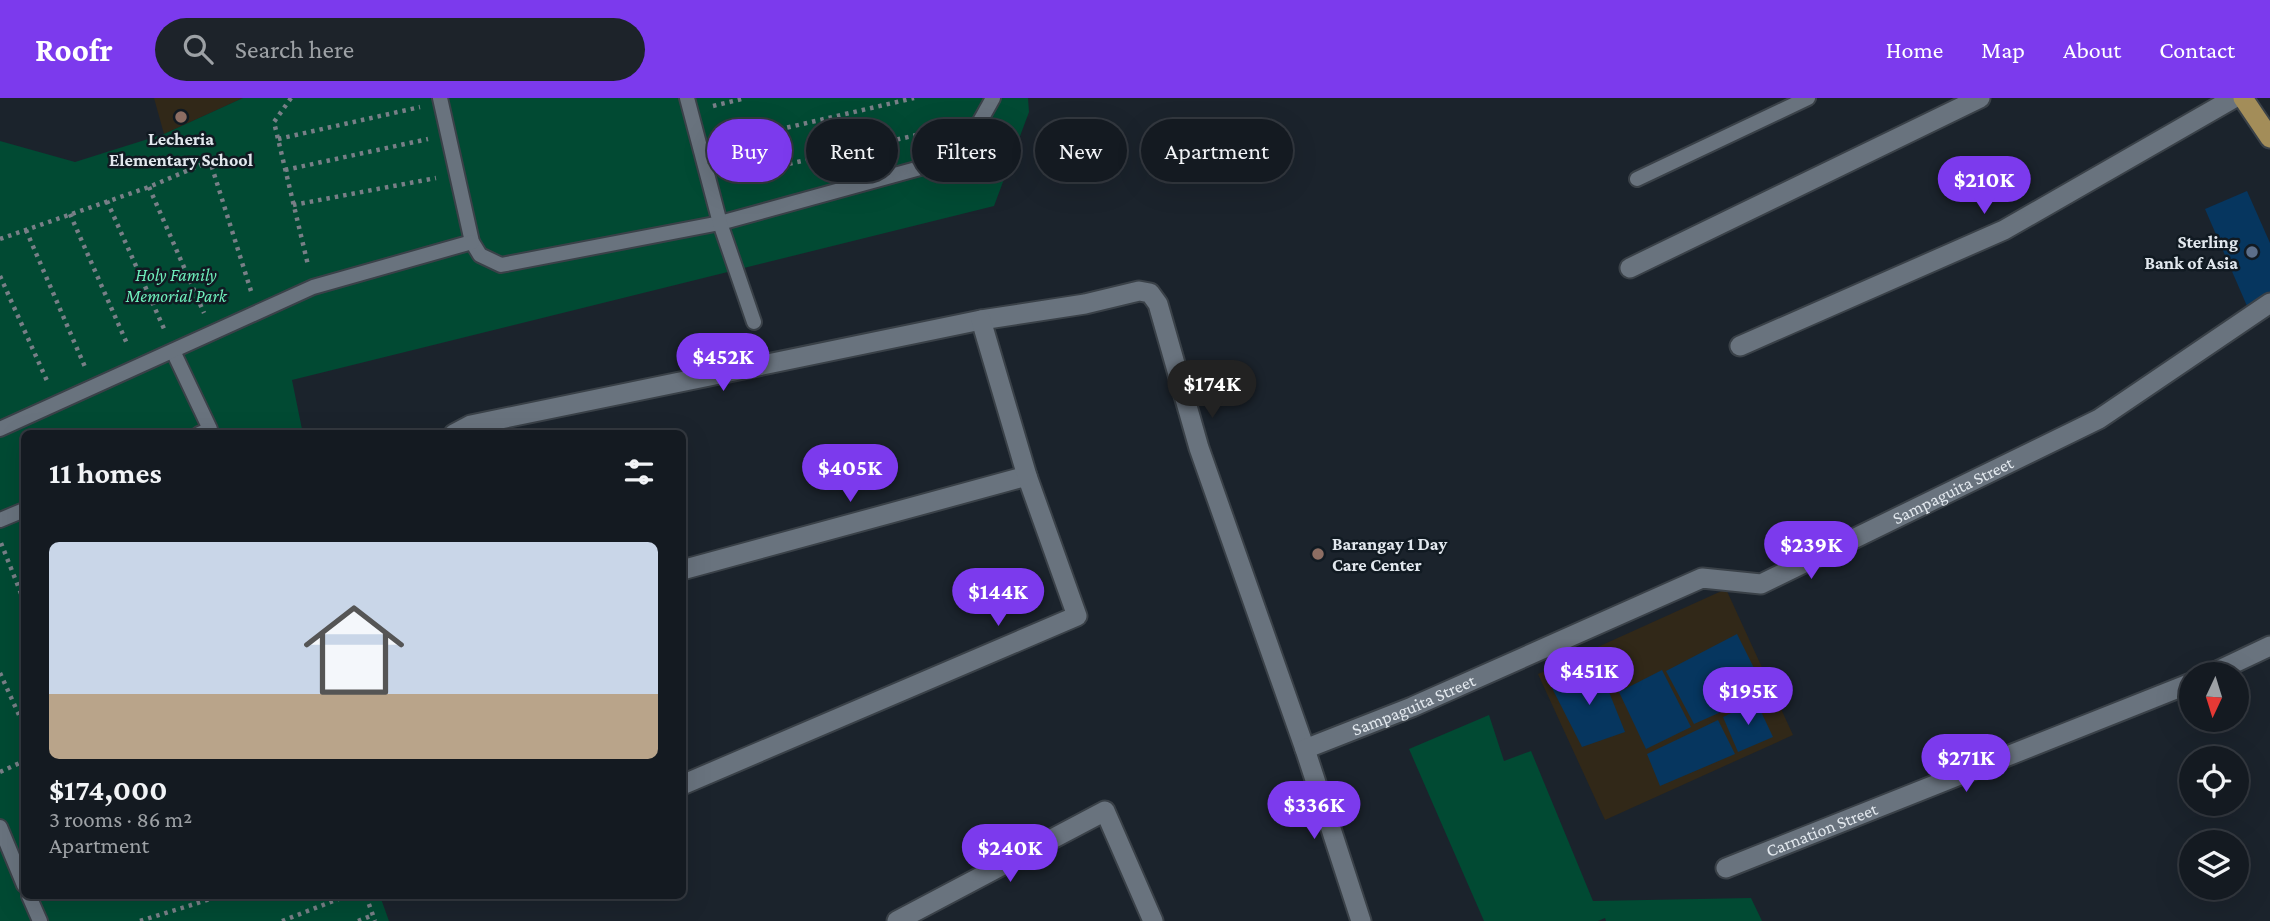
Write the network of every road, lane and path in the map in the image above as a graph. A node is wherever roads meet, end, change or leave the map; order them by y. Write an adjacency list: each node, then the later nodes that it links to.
1 (291, 98): 15 (path)
2 (746, 98): 10 (path)
3 (914, 98): 16 (path)
4 (993, 98): 11 (lane)
5 (1808, 98): 22 (lane)
6 (1980, 98): 32 (street)
7 (2234, 98): 40 (street)
8 (2244, 98): 14 (main road)
9 (440, 100): 12 (lane); 15 (path)
10 (689, 105): 16 (lane)
11 (981, 119)
12 (448, 134): 19 (path); 20 (lane)
13 (912, 136): 17 (path)
14 (2270, 138)
15 (278, 139): 19 (path)
16 (700, 148): 21 (lane)
17 (792, 163)
18 (912, 169): 28 (lane)
19 (285, 170): 26 (path)
20 (457, 174): 26 (path); 31 (lane)
21 (707, 174)
22 (1637, 179)
23 (709, 182): 28 (lane)
24 (149, 187): 25 (path); 36 (path); 39 (path)
25 (107, 201): 27 (path); 41 (path)
26 (293, 205): 34 (path)
27 (71, 214): 29 (path); 42 (path)
28 (720, 223): 31 (lane); 38 (lane)
29 (26, 230): 30 (path); 43 (path)
30 (0, 239)
31 (472, 242): 34 (lane)
32 (1630, 268)
33 (0, 276): 44 (path)
34 (313, 287): 36 (lane)
35 (2270, 303): 59 (street, Sampaguita Street)
36 (258, 312): 39 (lane)
37 (981, 320): 47 (street); 48 (street); 59 (street)
38 (754, 323)
39 (212, 333): 41 (lane)
40 (1740, 346)
41 (173, 351): 42 (lane); 46 (lane)
42 (137, 366): 43 (lane)
43 (94, 387): 44 (lane)
44 (57, 403): 45 (lane)
45 (0, 429)
46 (208, 430)
47 (462, 430)
48 (1027, 476): 52 (street); 62 (street)
49 (21, 511): 50 (lane)
50 (0, 520)
51 (0, 542): 53 (path)
52 (686, 569)
53 (21, 594)
54 (2270, 646): 55 (street)
55 (2236, 662)
56 (0, 673): 58 (path)
57 (2179, 688): 64 (street, Carnation Street)
58 (21, 719)
59 (1305, 749): 77 (street)
60 (21, 762): 61 (path)
61 (0, 772)
62 (686, 783)
63 (0, 827): 65 (lane)
64 (1726, 868)
65 (21, 878)
66 (30, 899): 71 (lane)
67 (210, 899): 72 (path)
68 (338, 899): 73 (path)
69 (367, 899): 70 (path)
70 (374, 918): 74 (path)
71 (40, 921)
72 (140, 921)
73 (282, 921)
74 (358, 921)
75 (897, 921): 76 (street)
76 (1153, 921)
77 (1361, 921)

